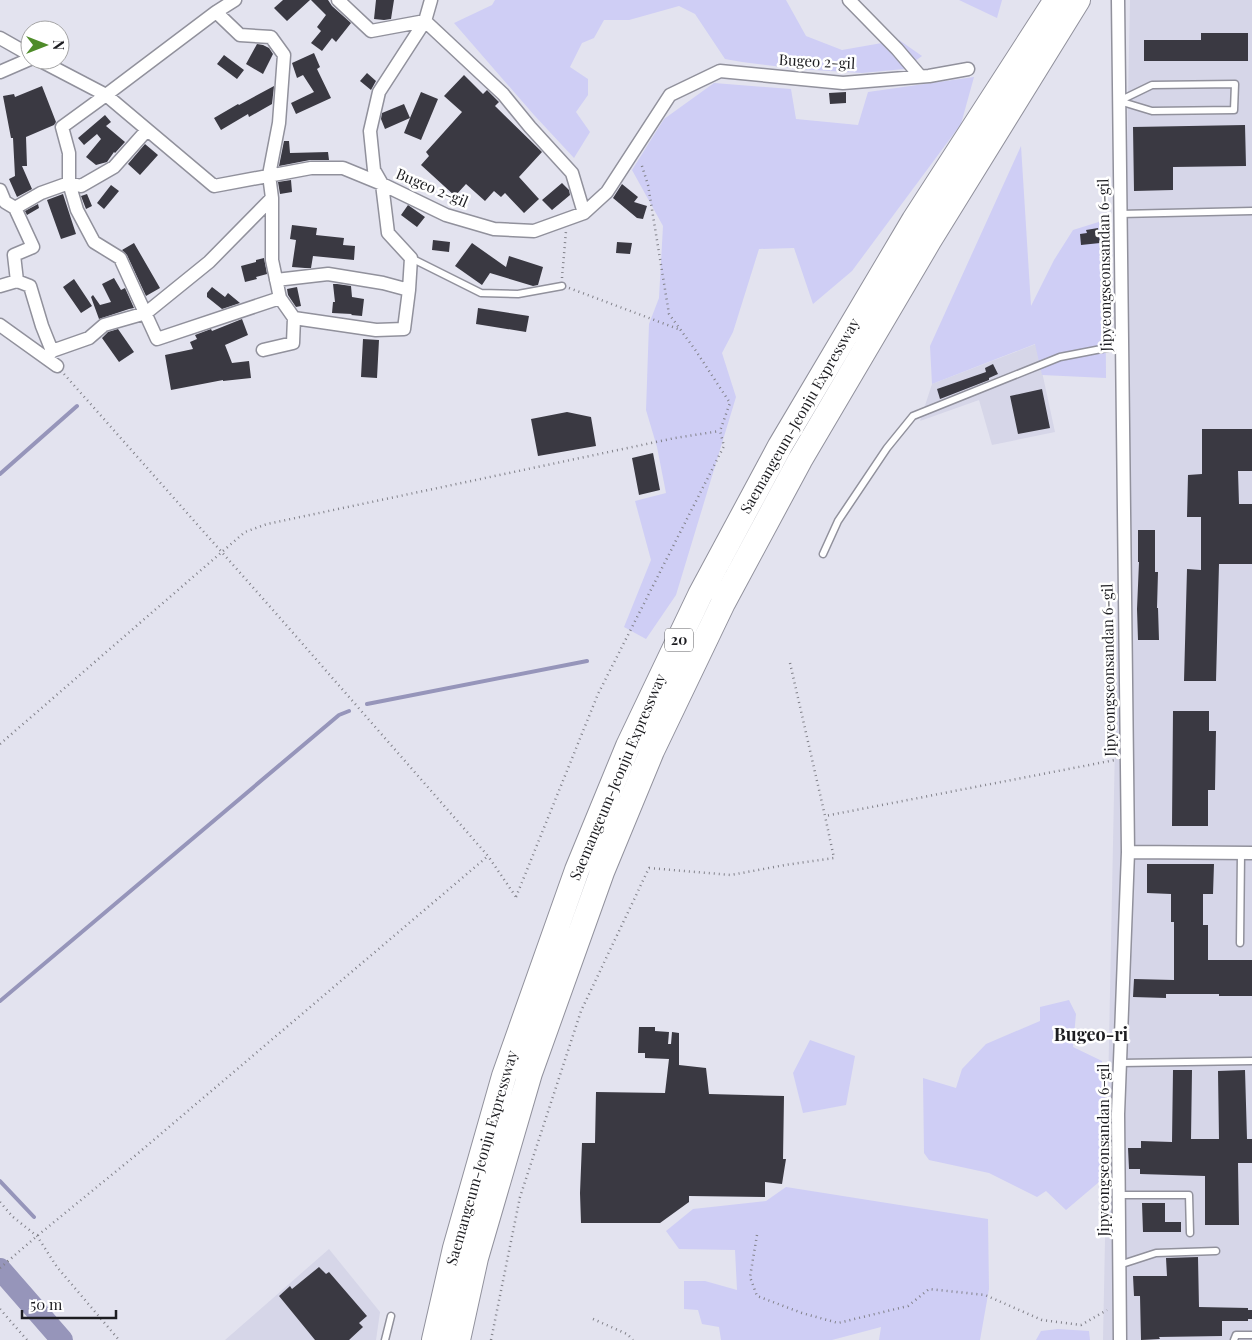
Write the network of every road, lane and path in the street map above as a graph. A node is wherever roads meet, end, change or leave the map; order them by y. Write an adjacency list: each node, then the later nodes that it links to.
1 (235, 0): 8 (street)
2 (338, 0): 9 (street)
3 (431, 0): 9 (street)
4 (849, 0): 16 (street)
5 (1056, 0): 74 (highway, Saemangeum-Jeonju Expressway / 20)
6 (1078, 0): 75 (highway, Saemangeum-Jeonju Expressway / 20)
7 (1118, 0): 18 (street, Jipyeongseonsandan 6-gil)
8 (216, 12): 17 (street); 21 (street)
9 (425, 21): 23 (street); 28 (street)
10 (0, 38): 11 (street)
11 (20, 49)
12 (20, 63): 15 (street)
13 (968, 69): 16 (street, Bugeo 2-gil)
14 (58, 70): 17 (street, Bugeo 2-gil)
15 (0, 72)
16 (920, 76): 20 (street, Bugeo 2-gil)
17 (106, 95): 19 (street, Bugeo 2-gil); 22 (street)
18 (1119, 101): 18 (lane); 29 (street, Jipyeongseonsandan 6-gil)
19 (146, 130): 21 (street, Bugeo 2-gil); 22 (street)
20 (636, 147): 28 (street, Bugeo 2-gil); 41 (path)
21 (269, 176): 23 (street, Bugeo 2-gil); 25 (street)
22 (69, 183): 26 (street); 38 (street)
23 (382, 184): 30 (street, Bugeo 2-gil); 31 (street)
24 (0, 190): 26 (street)
25 (272, 198): 32 (street); 38 (street)
26 (15, 208): 33 (street)
27 (1252, 211): 29 (lane)
28 (584, 214): 30 (street, Bugeo 2-gil)
29 (1120, 214): 42 (street, Jipyeongseonsandan 6-gil)
30 (566, 220): 35 (path)
31 (411, 258): 35 (lane); 36 (street)
32 (276, 280): 36 (street); 37 (street)
33 (17, 281): 34 (street); 44 (street)
34 (0, 286)
35 (562, 286): 41 (path)
36 (409, 290): 39 (street)
37 (280, 298): 38 (street); 39 (street)
38 (146, 313): 44 (street)
39 (294, 318): 43 (street)
40 (0, 325): 44 (street)
41 (681, 331): 45 (path)
42 (1122, 345): 47 (lane); 50 (street, Jipyeongseonsandan 6-gil)
43 (263, 350)
44 (52, 358): 46 (path)
45 (720, 431): 46 (path); 54 (path)
46 (222, 552): 49 (path); 54 (path)
47 (823, 554)
48 (790, 663): 51 (path)
49 (0, 744)
50 (1127, 758): 51 (path); 52 (street, Jipyeongseonsandan 6-gil)
51 (825, 816): 76 (path)
52 (1128, 852): 53 (street); 57 (street, Jipyeongseonsandan 6-gil)
53 (1247, 853): 55 (lane)
54 (488, 856): 62 (path)
55 (1240, 943)
56 (1252, 1061): 57 (lane)
57 (1120, 1063): 58 (street, Jipyeongseonsandan 6-gil)
58 (1119, 1195): 60 (lane); 64 (street, Jipyeongseonsandan 6-gil)
59 (0, 1202): 62 (path)
60 (1190, 1233)
61 (756, 1235): 66 (path)
62 (37, 1236): 65 (path); 72 (path)
63 (1216, 1251): 64 (lane)
64 (1120, 1265): 66 (street, Jipyeongseonsandan 6-gil)
65 (0, 1268)
66 (1120, 1303): 78 (street, Jipyeongseonsandan 6-gil)
67 (0, 1308): 71 (path)
68 (391, 1316): 73 (lane)
69 (593, 1319): 77 (path)
70 (1252, 1335): 79 (lane)
71 (27, 1340)
72 (120, 1340)
73 (385, 1340)
74 (434, 1340)
75 (458, 1340)
76 (491, 1340)
77 (633, 1340)
78 (1120, 1340)
79 (1234, 1340)

